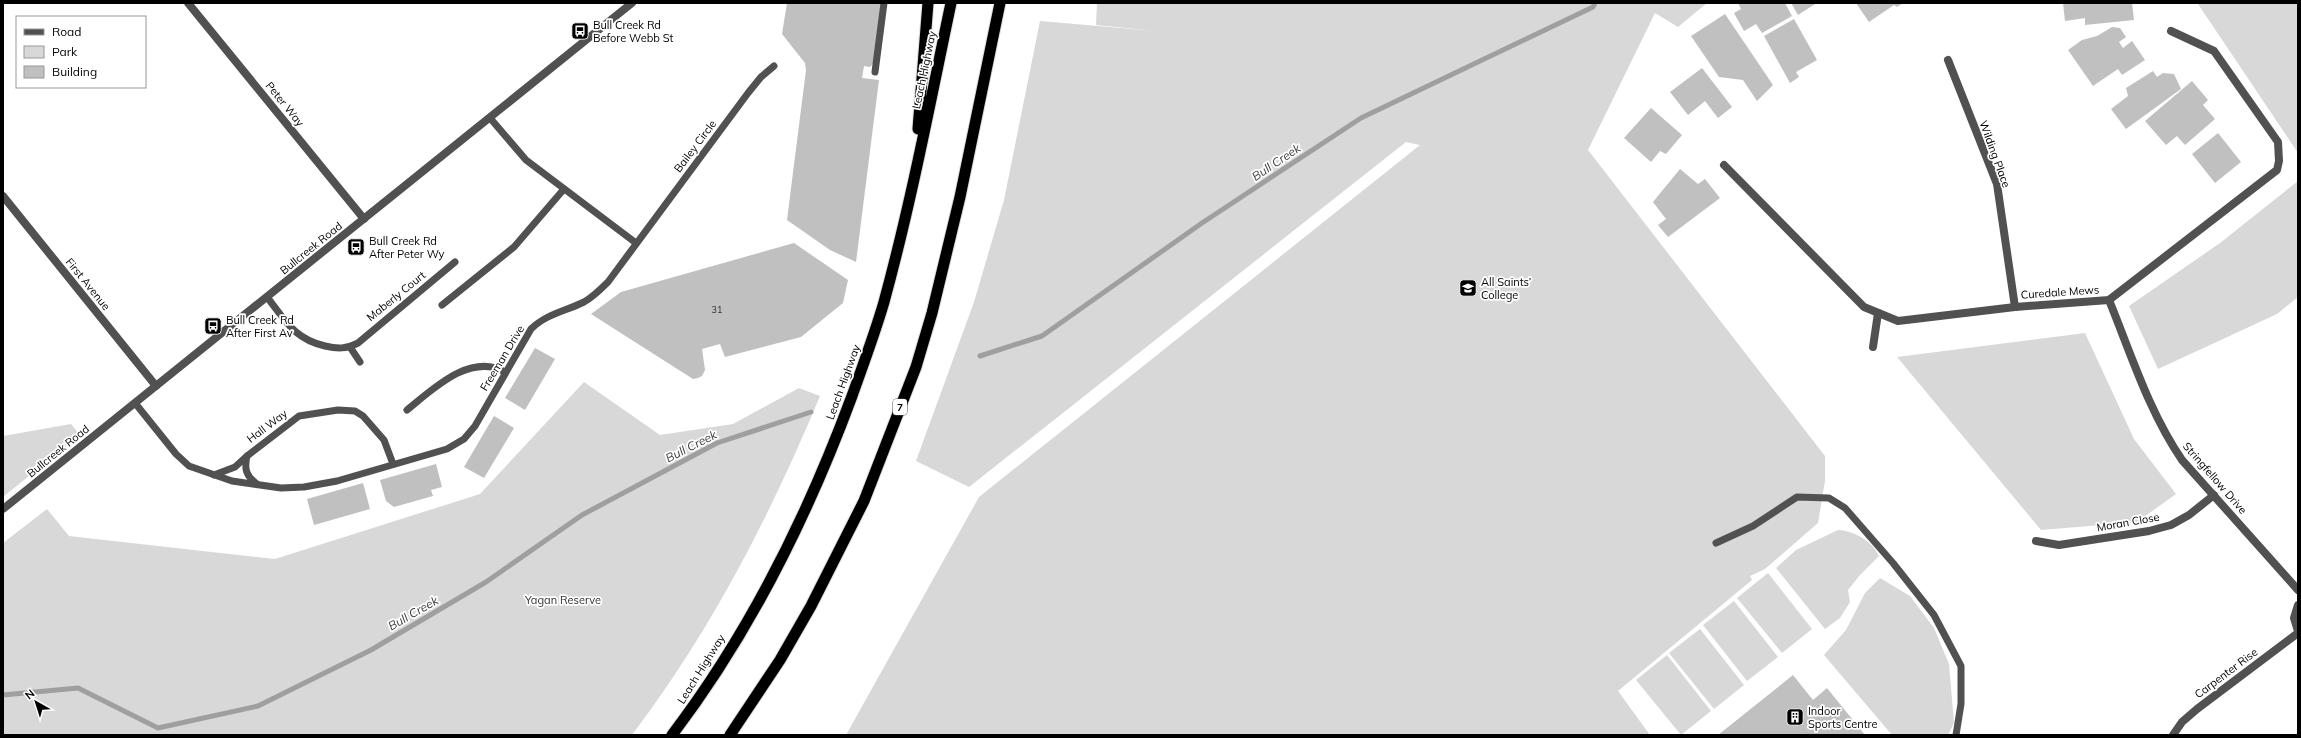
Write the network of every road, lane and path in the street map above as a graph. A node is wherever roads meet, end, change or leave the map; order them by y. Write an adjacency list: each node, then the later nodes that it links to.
1 (188, 3): 16 (street, Peter Way)
2 (632, 3): 11 (street, Bullcreek Road)
3 (884, 3): 10 (lane)
4 (928, 3): 13 (highway)
5 (951, 3): 13 (highway, Leach Highway)
6 (1000, 3): 43 (highway, 7)
7 (2171, 31): 20 (street, Curedale Mews)
8 (1948, 60): 22 (street, Wilding Place)
9 (774, 66): 17 (lane, Bailey Circle)
10 (875, 72)
11 (490, 118): 14 (lane); 16 (street, Bullcreek Road)
12 (1724, 165): 23 (street, Curedale Mews)
13 (914, 181): 42 (highway, Leach Highway)
14 (564, 189): 17 (lane); 21 (lane)
15 (3, 196): 28 (street, First Avenue)
16 (364, 219): 19 (street, Bullcreek Road)
17 (636, 243): 27 (lane, Freeman Drive)
18 (455, 262): 24 (lane, Maberly Court)
19 (267, 297): 24 (lane); 28 (street, Bullcreek Road)
20 (2109, 300): 22 (street, Curedale Mews); 35 (street, Stringfellow Drive)
21 (442, 304)
22 (2015, 306): 23 (street, Curedale Mews)
23 (1878, 313): 25 (street)
24 (350, 347): 26 (lane)
25 (1874, 347)
26 (360, 362)
27 (505, 372): 30 (lane); 32 (lane, Freeman Drive)
28 (156, 386): 29 (street, Bullcreek Road)
29 (135, 403): 33 (lane, Freeman Drive); 36 (street, Bullcreek Road)
30 (407, 410)
31 (247, 456): 32 (lane, Hall Way); 33 (lane, Hall Way); 34 (lane, Hall Way)
32 (393, 464): 34 (lane, Freeman Drive)
33 (214, 475): 34 (lane, Freeman Drive)
34 (257, 484)
35 (2214, 495): 37 (street, Moran Close); 39 (street, Stringfellow Drive)
36 (3, 509)
37 (2036, 541)
38 (1716, 543): 44 (lane)
39 (2298, 590)
40 (2298, 605): 41 (street)
41 (2298, 632): 45 (street, Carpenter Rise)
42 (672, 735)
43 (730, 735)
44 (1956, 735)
45 (2173, 735)

